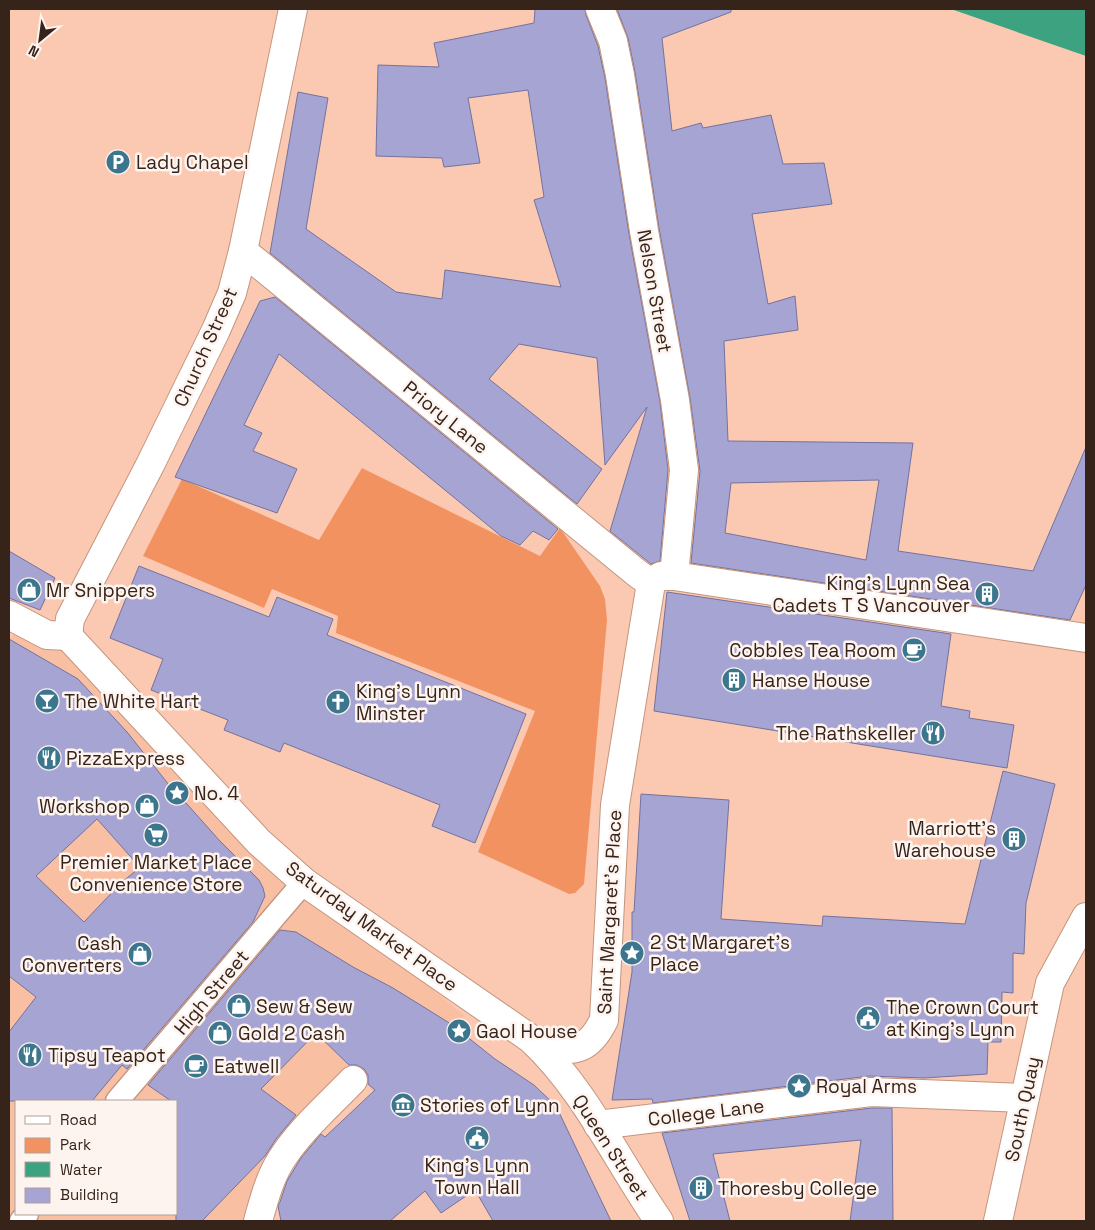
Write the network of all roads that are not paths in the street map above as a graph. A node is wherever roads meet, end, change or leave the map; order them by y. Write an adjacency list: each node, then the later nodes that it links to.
1 (293, 9): 3 (street, Church Street)
2 (600, 9): 4 (street, Nelson Street)
3 (243, 251): 4 (street, Priory Lane); 6 (street, Church Street)
4 (662, 579): 7 (street); 10 (street, Saint Margaret's Place)
5 (9, 615): 6 (street)
6 (68, 636): 8 (street, Saturday Market Place)
7 (1086, 638)
8 (304, 882): 10 (street, Saturday Market Place); 13 (street, High Street)
9 (1086, 917): 12 (street, South Quay)
10 (543, 1049): 14 (street, Queen Street)
11 (353, 1080): 15 (street)
12 (1024, 1098): 14 (street, College Lane); 17 (street, South Quay)
13 (118, 1100)
14 (598, 1125): 16 (street, Queen Street)
15 (258, 1221)
16 (659, 1221)
17 (998, 1221)

